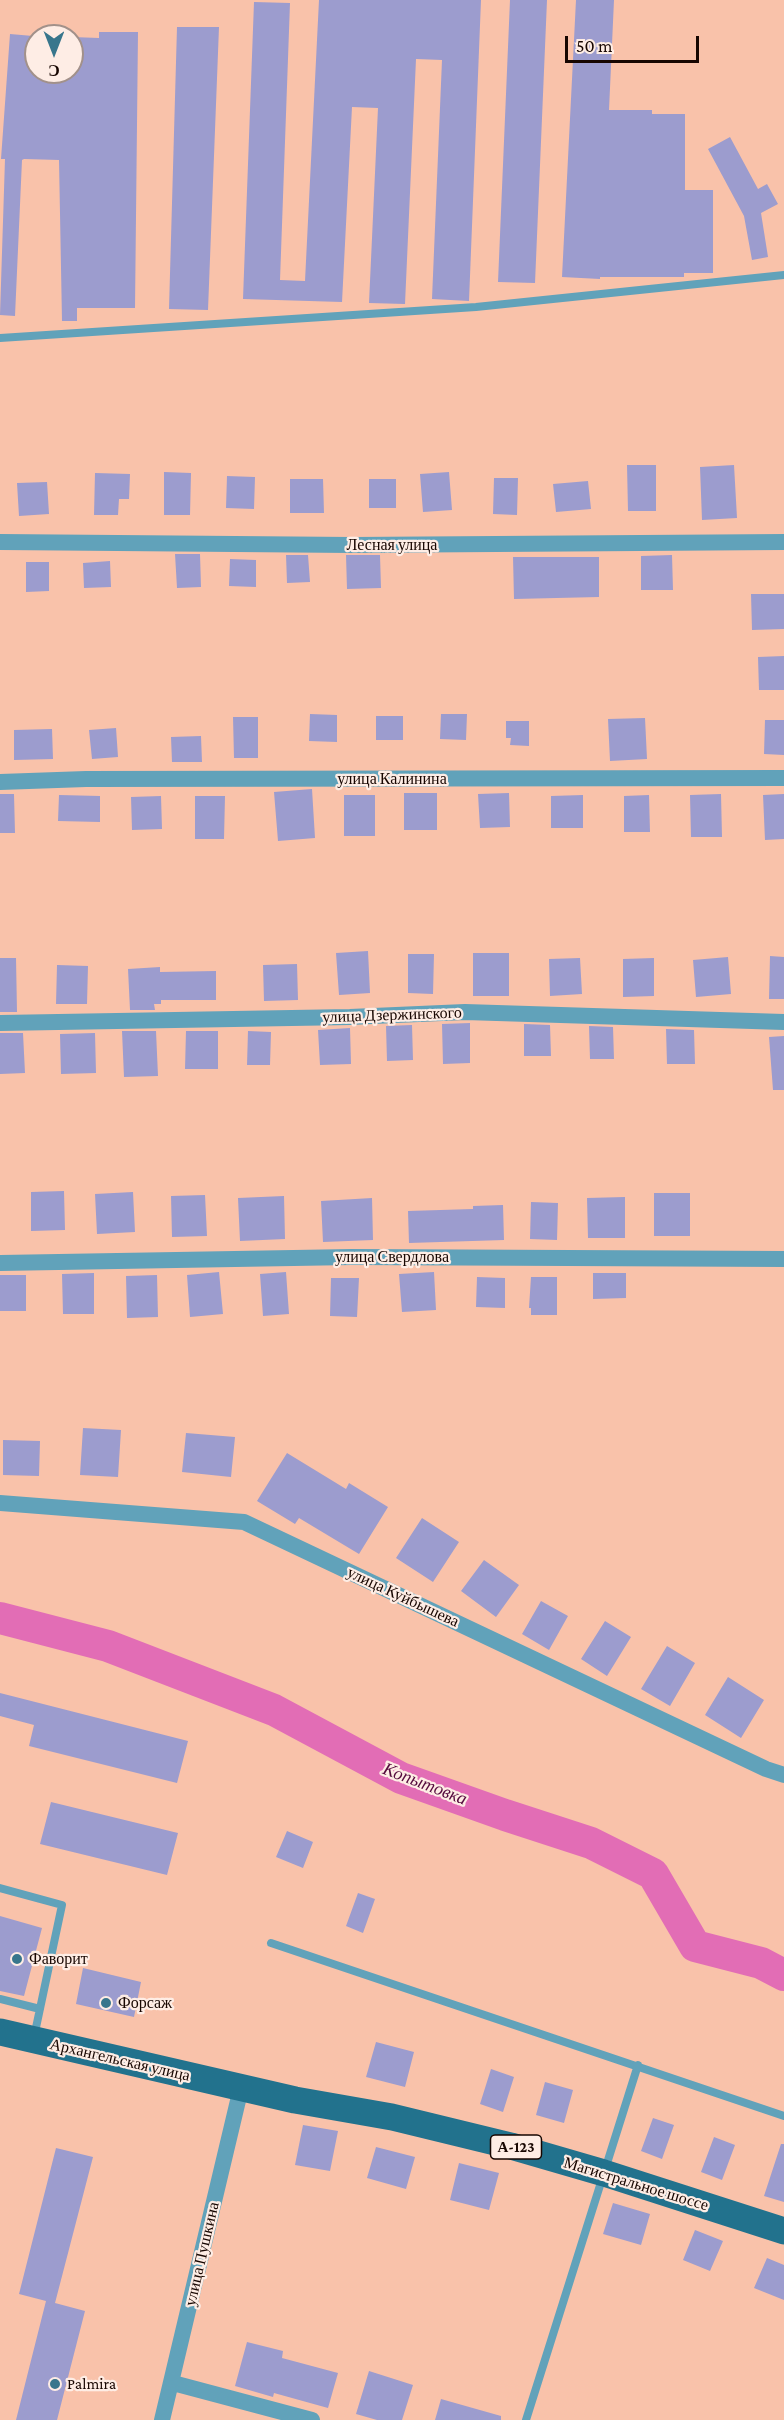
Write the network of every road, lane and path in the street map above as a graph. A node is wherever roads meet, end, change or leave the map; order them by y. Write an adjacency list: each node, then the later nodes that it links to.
1 (784, 275): 2 (lane)
2 (0, 338)
3 (0, 542): 4 (street, Лесная улица)
4 (784, 542)
5 (784, 778): 6 (street, улица Калинина)
6 (0, 782)
7 (784, 1022): 8 (street, улица Дзержинского)
8 (0, 1023)
9 (784, 1259): 10 (street, улица Свердлова)
10 (0, 1263)
11 (0, 1503): 12 (street, улица Куйбышева)
12 (784, 1775)
13 (0, 1888): 16 (lane)
14 (271, 1943): 19 (lane)
15 (0, 1999): 16 (lane)
16 (40, 2009): 18 (lane)
17 (0, 2032): 18 (main road, Архангельская улица / А-123)
18 (33, 2040): 20 (main road, Архангельская улица / А-123)
19 (638, 2065): 21 (lane); 22 (lane)
20 (241, 2088): 22 (main road, Магистральное шоссе / А-123); 24 (street, улица Пушкина)
21 (784, 2116)
22 (604, 2173): 23 (main road, Магистральное шоссе / А-123); 27 (lane)
23 (784, 2231)
24 (172, 2383): 25 (street, улица Пушкина); 26 (street)
25 (162, 2420)
26 (312, 2420)
27 (526, 2420)

